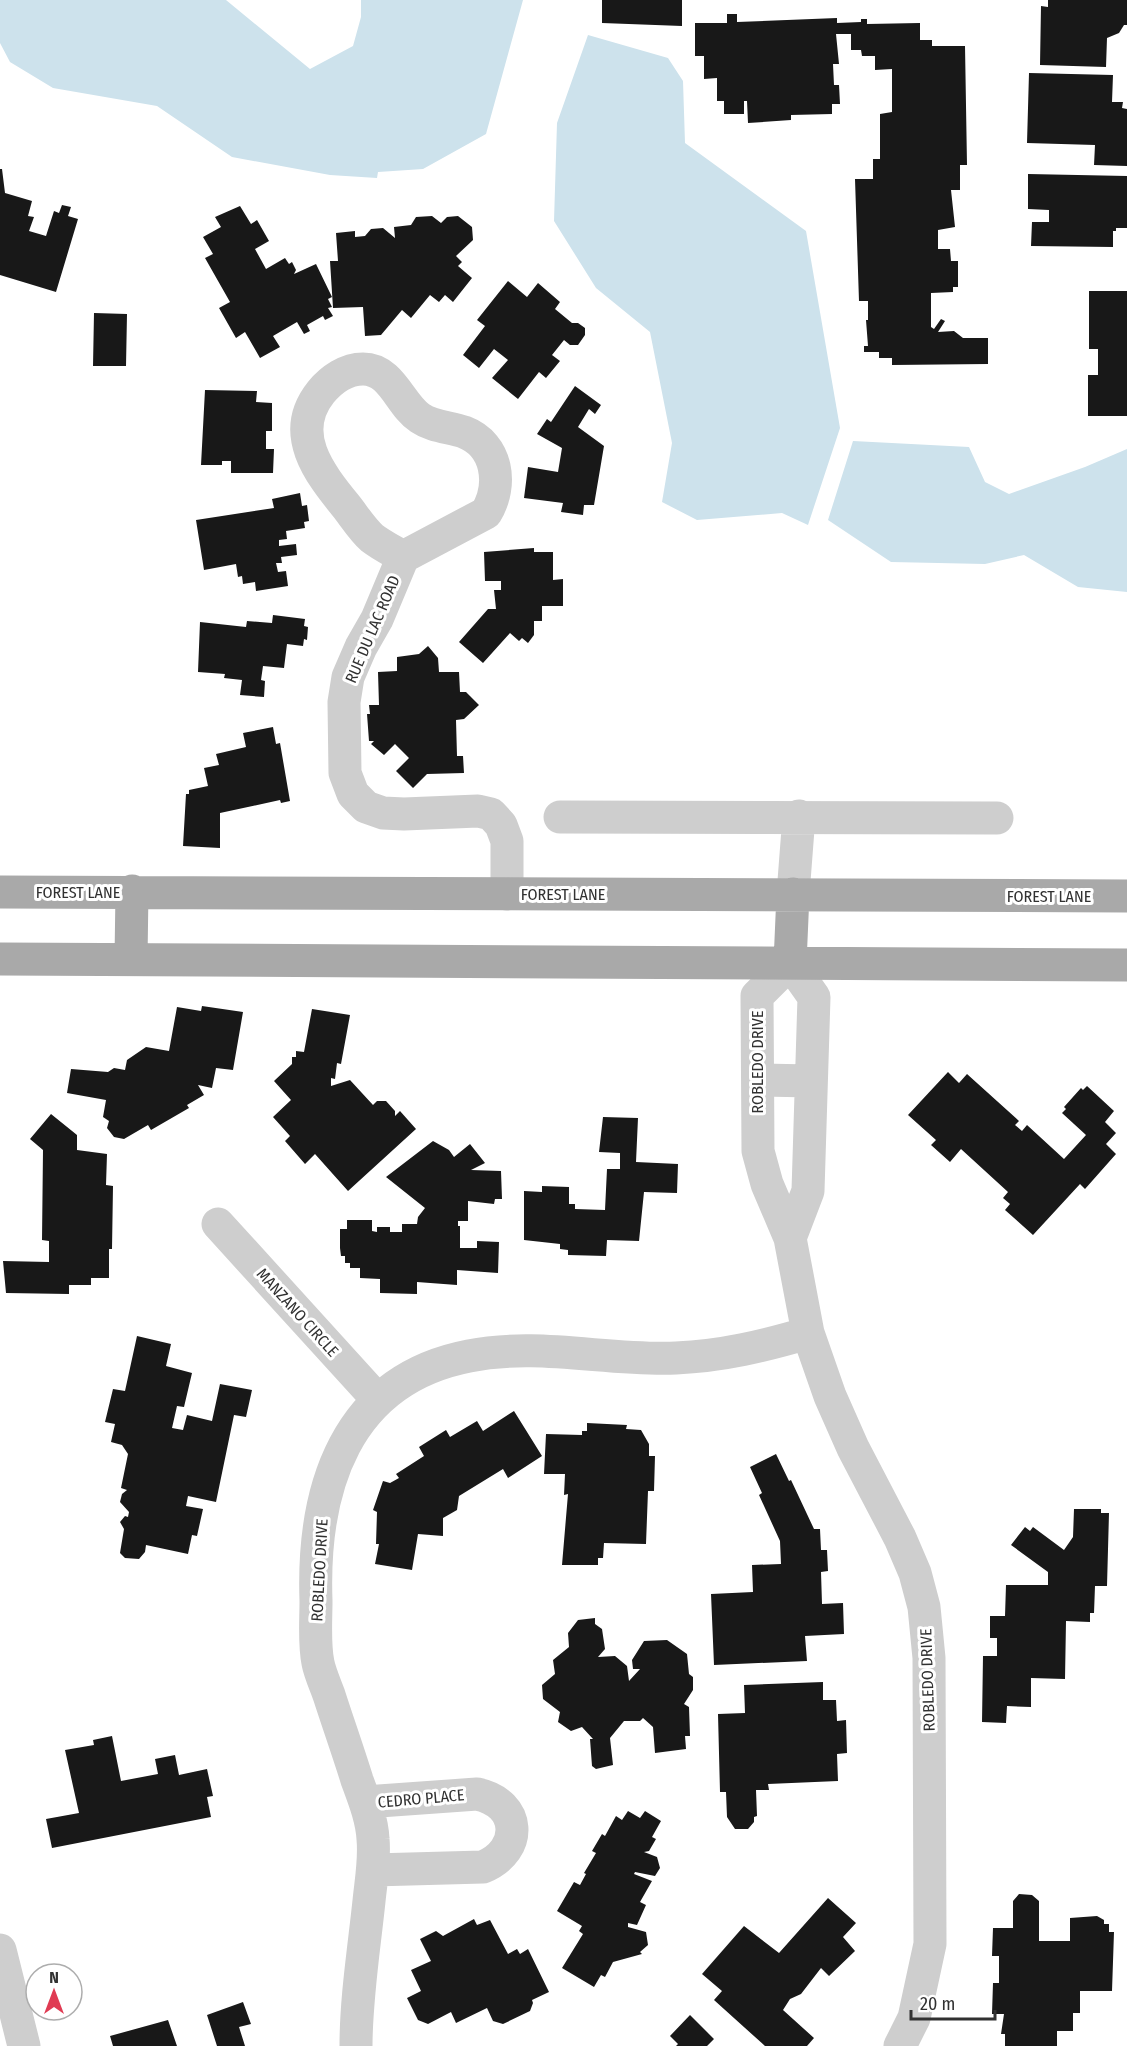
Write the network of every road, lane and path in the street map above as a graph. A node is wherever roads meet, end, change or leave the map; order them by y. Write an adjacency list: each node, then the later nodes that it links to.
1 (403, 557): 1 (street, RUE DU LAC ROAD); 7 (street, RUE DU LAC ROAD)
2 (800, 816): 3 (street); 4 (street); 8 (street)
3 (560, 817)
4 (997, 818)
5 (132, 891): 6 (main road, FOREST LANE); 7 (main road, FOREST LANE); 11 (main road)
6 (0, 892)
7 (507, 894): 8 (main road, FOREST LANE)
8 (793, 894): 9 (main road, FOREST LANE); 12 (main road)
9 (1127, 896)
10 (0, 959): 11 (main road)
11 (131, 959): 12 (main road)
12 (790, 963): 13 (main road); 14 (street, ROBLEDO DRIVE); 15 (street)
13 (1127, 965)
14 (758, 1080): 15 (street); 17 (street, ROBLEDO DRIVE)
15 (811, 1081): 17 (street)
16 (218, 1224): 19 (street, MANZANO CIRCLE)
17 (790, 1238): 18 (street, ROBLEDO DRIVE)
18 (808, 1333): 19 (street, ROBLEDO DRIVE); 25 (street, ROBLEDO DRIVE)
19 (378, 1400): 20 (street, ROBLEDO DRIVE)
20 (365, 1802): 21 (street, ROBLEDO DRIVE); 21 (street, CEDRO PLACE)
21 (373, 1870): 23 (street, ROBLEDO DRIVE)
22 (0, 1950): 24 (street)
23 (357, 2031)
24 (24, 2046)
25 (900, 2046)

